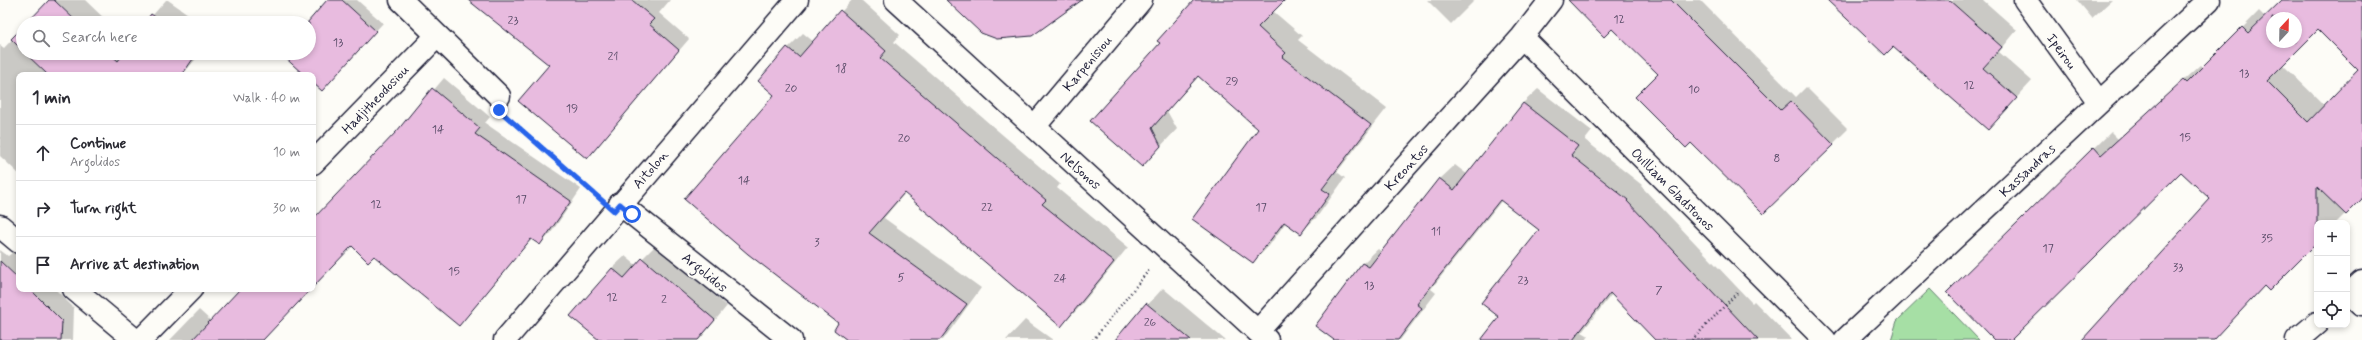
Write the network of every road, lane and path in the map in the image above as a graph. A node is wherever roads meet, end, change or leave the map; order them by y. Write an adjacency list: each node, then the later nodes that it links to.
1 (401, 0): 8 (street)
2 (797, 0): 14 (street, Aitolon)
3 (896, 0): 12 (street, Nelsonos)
4 (1141, 0): 12 (street, Karpenisiou)
5 (1551, 0): 9 (street, Kreontos)
6 (2025, 0): 11 (street, Ipeirou)
7 (2209, 0): 11 (street, Kassandras)
8 (437, 36): 10 (street); 13 (street, Hadjitheodosiou)
9 (1522, 37): 18 (street, Ouilliam Gladstonos); 22 (street, Kreontos)
10 (499, 96): 14 (path)
11 (2099, 102): 30 (street, Kassandras)
12 (1034, 127): 17 (street, Nelsonos)
13 (316, 160)
14 (617, 208): 25 (street, Aitolon); 26 (street, Argolidos)
15 (0, 226): 16 (street)
16 (16, 239)
17 (1166, 248): 22 (street, Nelsonos); 27 (path)
18 (1757, 272): 28 (path); 29 (street, Ouilliam Gladstonos)
19 (78, 292): 23 (street)
20 (188, 292): 24 (street)
21 (2314, 326): 31 (street)
22 (1262, 336)
23 (135, 340)
24 (141, 340)
25 (505, 340)
26 (791, 340)
27 (1093, 340)
28 (1692, 340)
29 (1825, 340)
30 (1845, 340)
31 (2297, 340)

